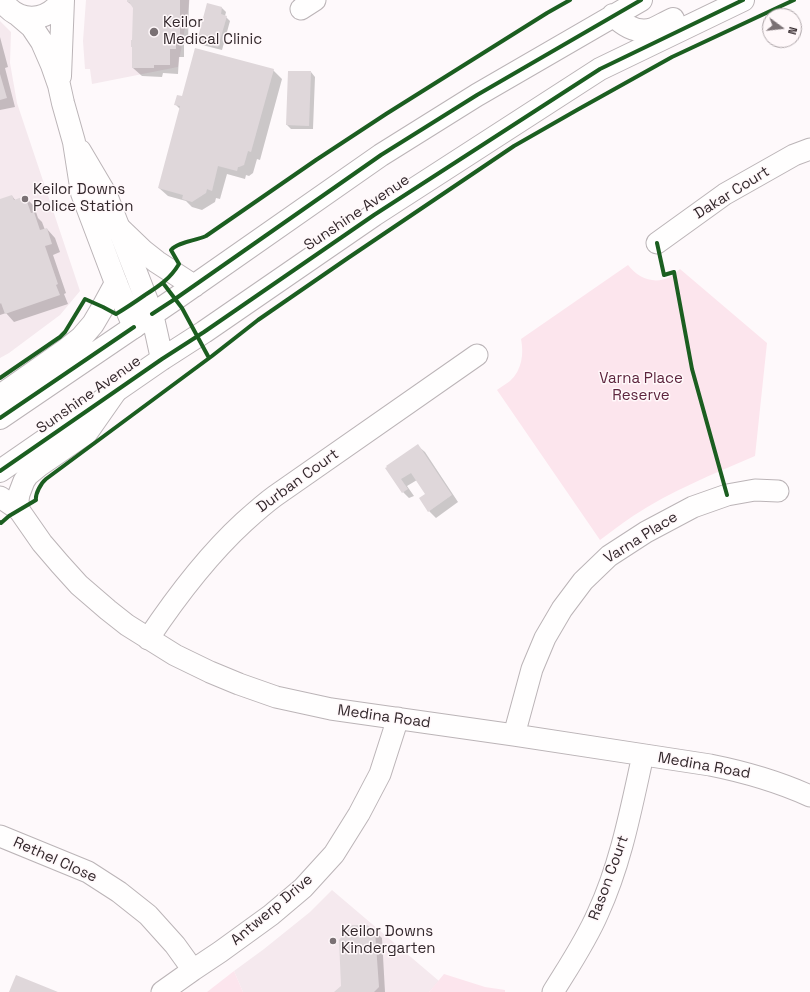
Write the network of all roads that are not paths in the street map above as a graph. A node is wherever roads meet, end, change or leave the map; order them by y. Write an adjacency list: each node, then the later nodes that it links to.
1 (63, 0): 5 (main road); 7 (main road)
2 (641, 0): 6 (main road, Sunshine Avenue)
3 (710, 0): 6 (main road)
4 (743, 0): 17 (main road, Sunshine Avenue)
5 (6, 5): 7 (main road)
6 (613, 15): 13 (main road, Sunshine Avenue)
7 (59, 85): 8 (main road)
8 (74, 142): 10 (main road); 12 (main road)
9 (810, 149): 11 (street, Dakar Court)
10 (119, 228): 13 (main road); 14 (main road)
11 (657, 243)
12 (116, 283): 15 (main road); 19 (main road)
13 (194, 286): 14 (main road, Sunshine Avenue)
14 (152, 314): 15 (main road, Sunshine Avenue); 17 (main road)
15 (134, 327): 17 (main road); 20 (main road, Sunshine Avenue)
16 (477, 355): 25 (street, Durban Court)
17 (162, 359): 18 (main road, Sunshine Avenue)
18 (118, 389): 21 (main road, Sunshine Avenue); 24 (street)
19 (0, 396)
20 (0, 418)
21 (0, 471)
22 (778, 491): 27 (street, Varna Place)
23 (0, 498): 24 (street, Medina Road)
24 (19, 510): 25 (street, Medina Road)
25 (148, 638): 26 (street, Medina Road)
26 (398, 718): 27 (street, Medina Road); 31 (street, Antwerp Drive)
27 (514, 735): 28 (street, Medina Road)
28 (643, 755): 29 (street, Medina Road); 33 (street, Rason Court)
29 (810, 796)
30 (0, 836): 31 (street, Rethel Close)
31 (193, 970): 32 (street, Antwerp Drive)
32 (162, 992)
33 (553, 992)

